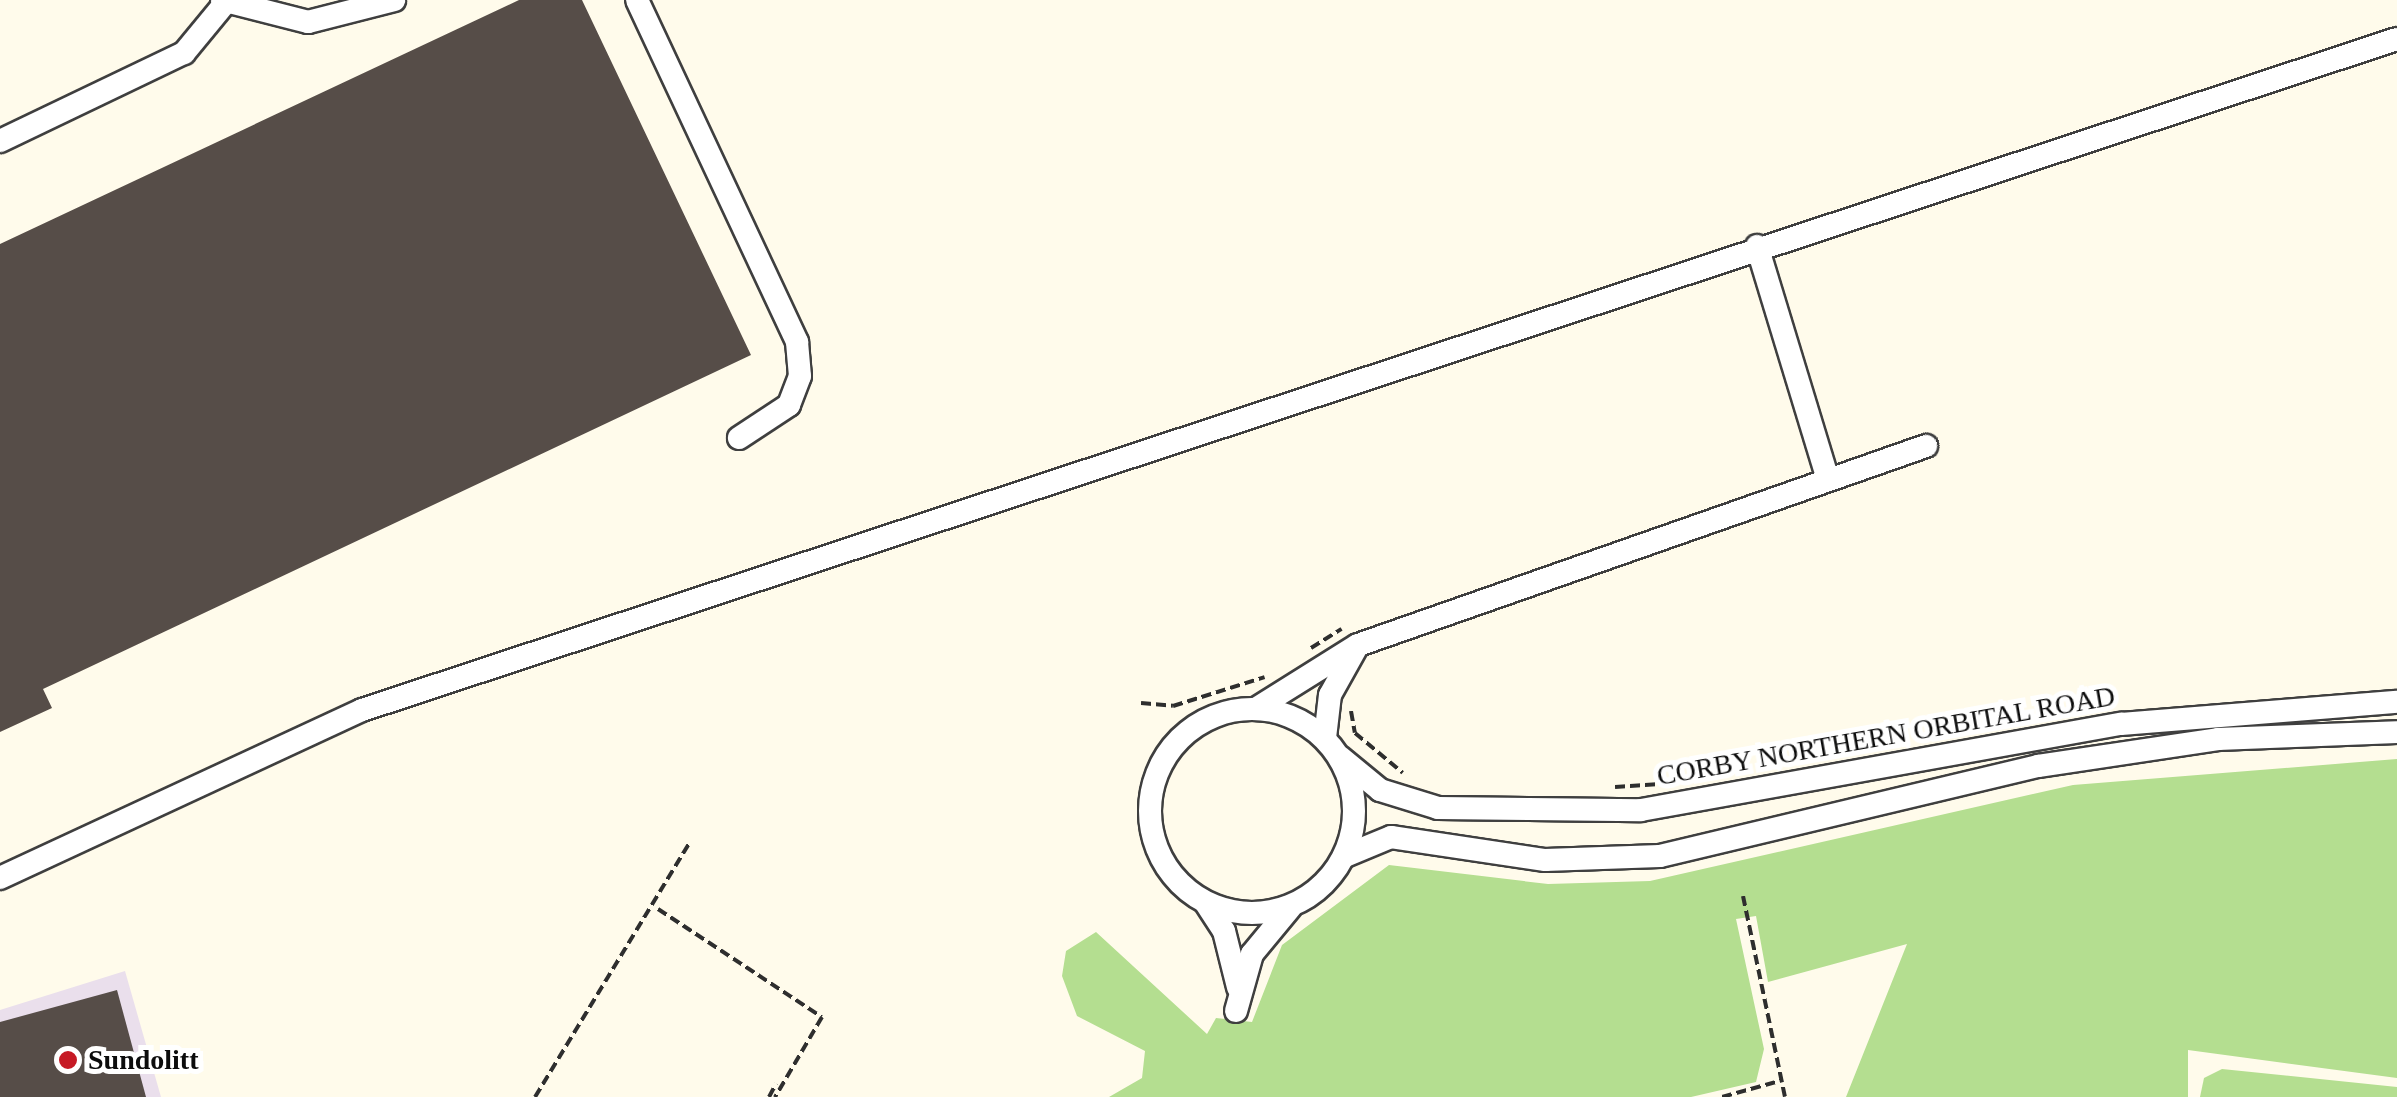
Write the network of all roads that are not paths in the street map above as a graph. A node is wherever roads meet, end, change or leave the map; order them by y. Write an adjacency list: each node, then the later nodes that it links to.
1 (394, 0): 3 (street)
2 (636, 0): 7 (street)
3 (224, 1): 5 (street)
4 (2397, 39): 6 (street)
5 (0, 141)
6 (1757, 246): 9 (street); 16 (street)
7 (739, 438)
8 (1926, 446): 9 (street)
9 (1827, 476): 10 (street)
10 (1358, 645): 12 (street); 14 (street)
11 (2397, 702): 14 (street, CORBY NORTHERN ORBITAL ROAD)
12 (1257, 708): 14 (street); 17 (street)
13 (2397, 732): 15 (street, CORBY NORTHERN ORBITAL ROAD)
14 (1332, 748): 15 (street)
15 (1344, 856): 18 (street)
16 (0, 878)
17 (1205, 902): 18 (street); 18 (street)
18 (1292, 905)

